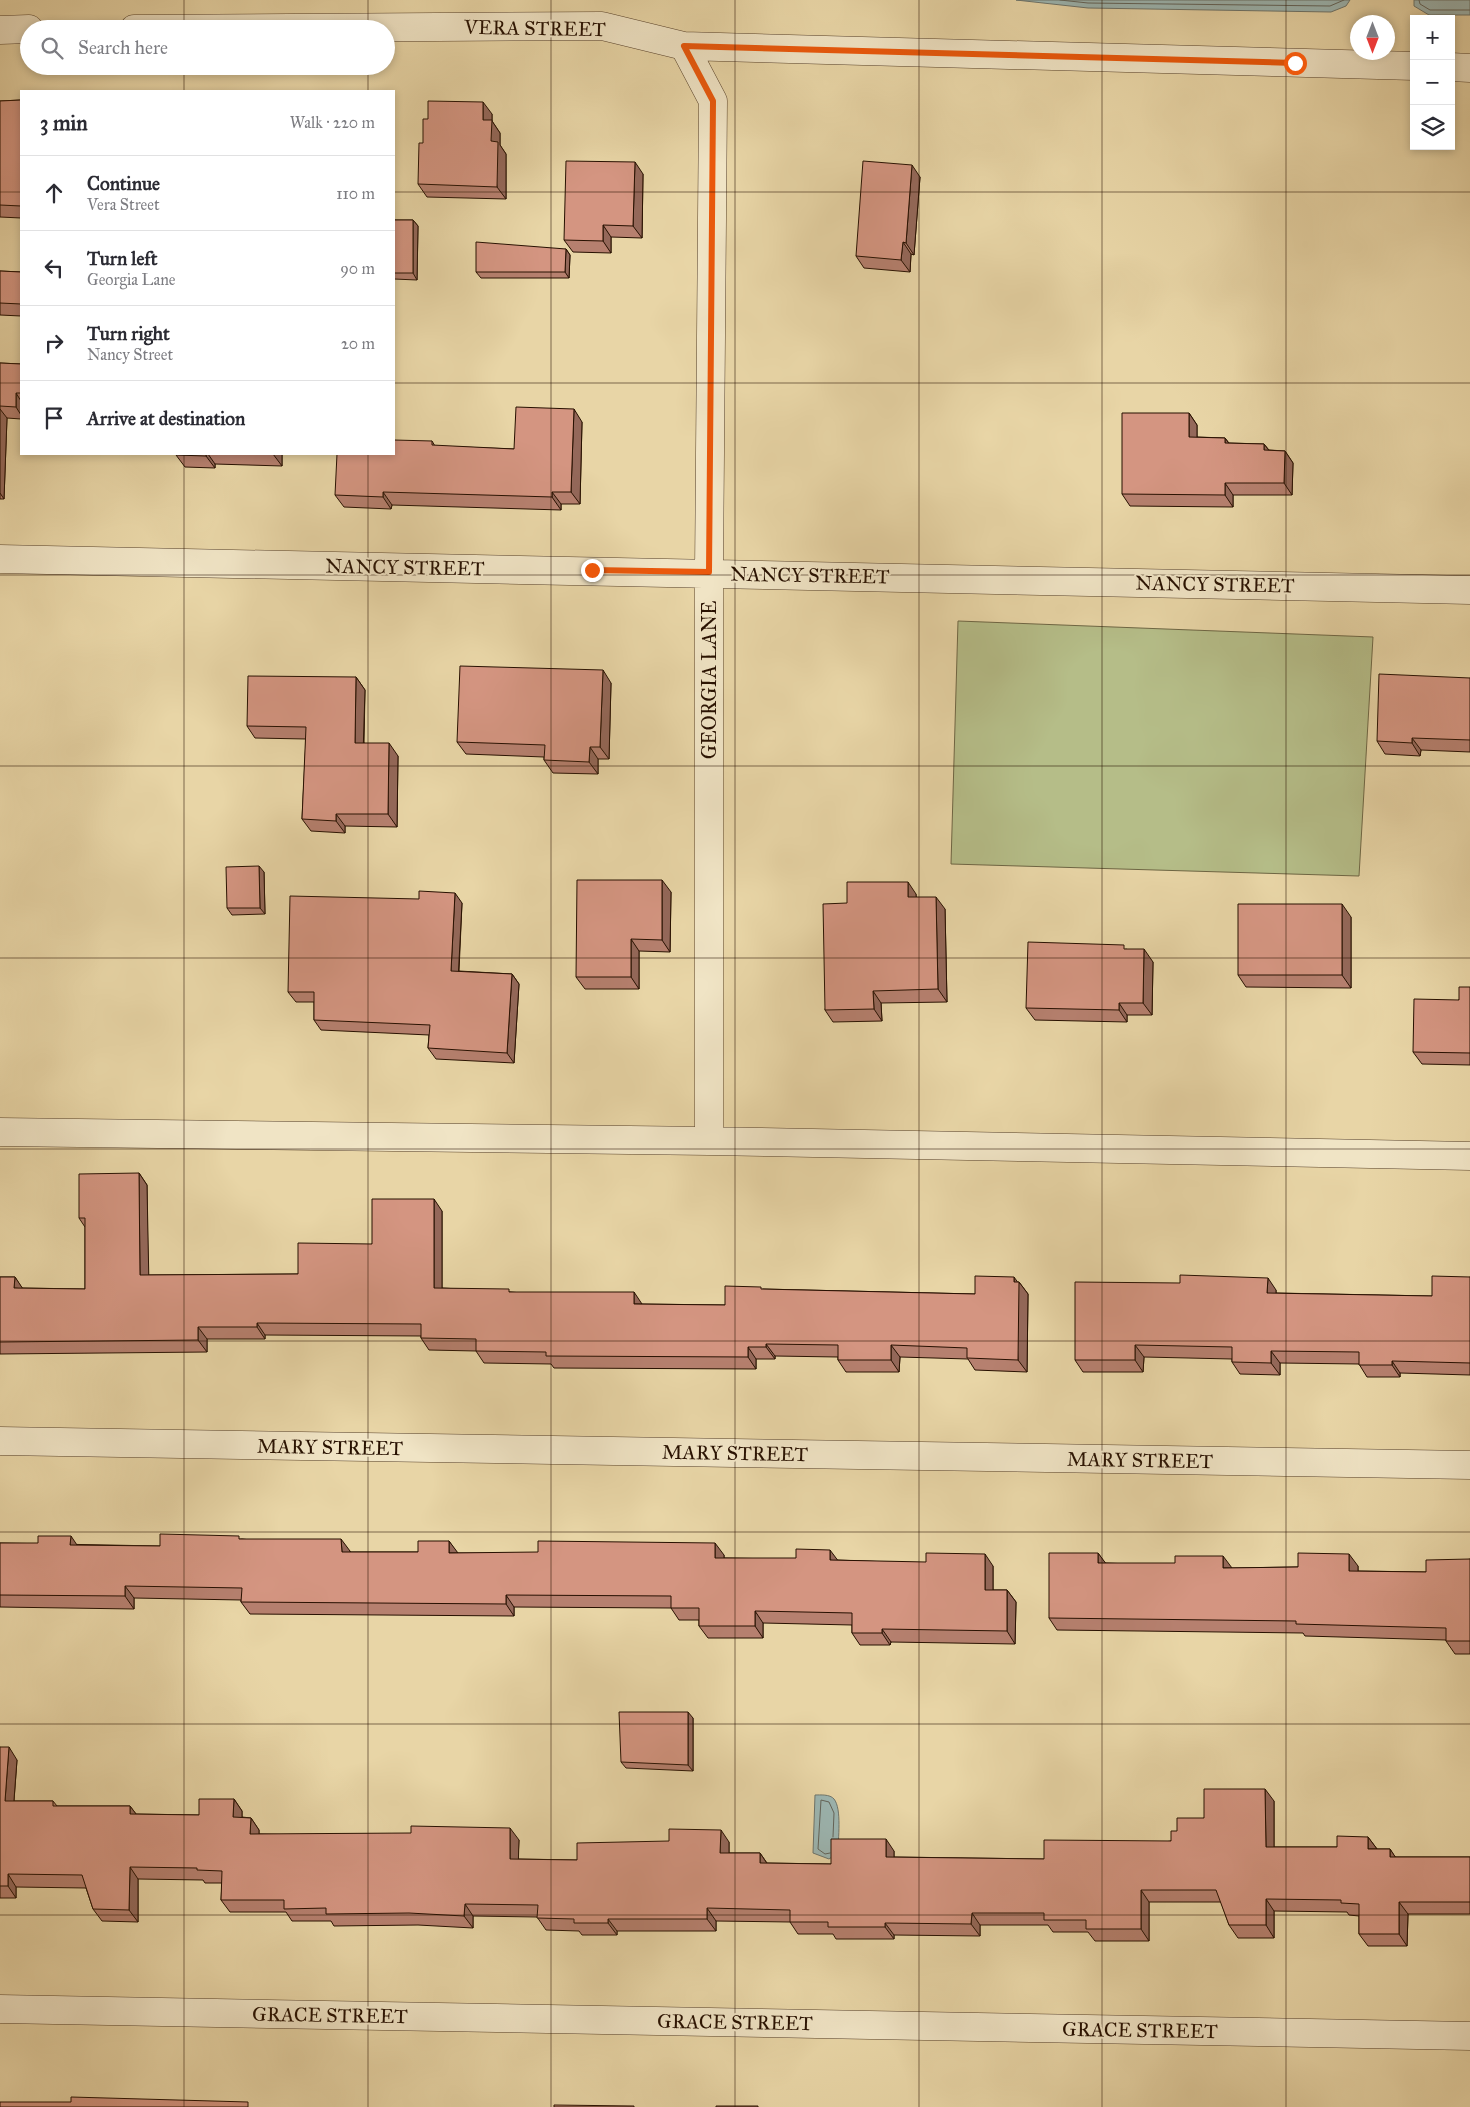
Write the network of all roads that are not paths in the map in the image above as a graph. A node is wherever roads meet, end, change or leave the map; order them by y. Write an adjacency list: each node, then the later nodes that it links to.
1 (395, 27): 4 (street, VERA STREET)
2 (20, 29): 3 (street)
3 (0, 30)
4 (684, 46): 5 (street, VERA STREET); 9 (street, GEORGIA LANE)
5 (1410, 66)
6 (1455, 67): 7 (street)
7 (1470, 68)
8 (0, 559): 9 (street, NANCY STREET)
9 (709, 572): 10 (street, NANCY STREET); 12 (street, GEORGIA LANE)
10 (1470, 590)
11 (0, 1132): 12 (street)
12 (709, 1141): 13 (street)
13 (1470, 1156)
14 (0, 1441): 15 (street, MARY STREET)
15 (1470, 1465)
16 (0, 2009): 17 (street, GRACE STREET)
17 (1470, 2036)

